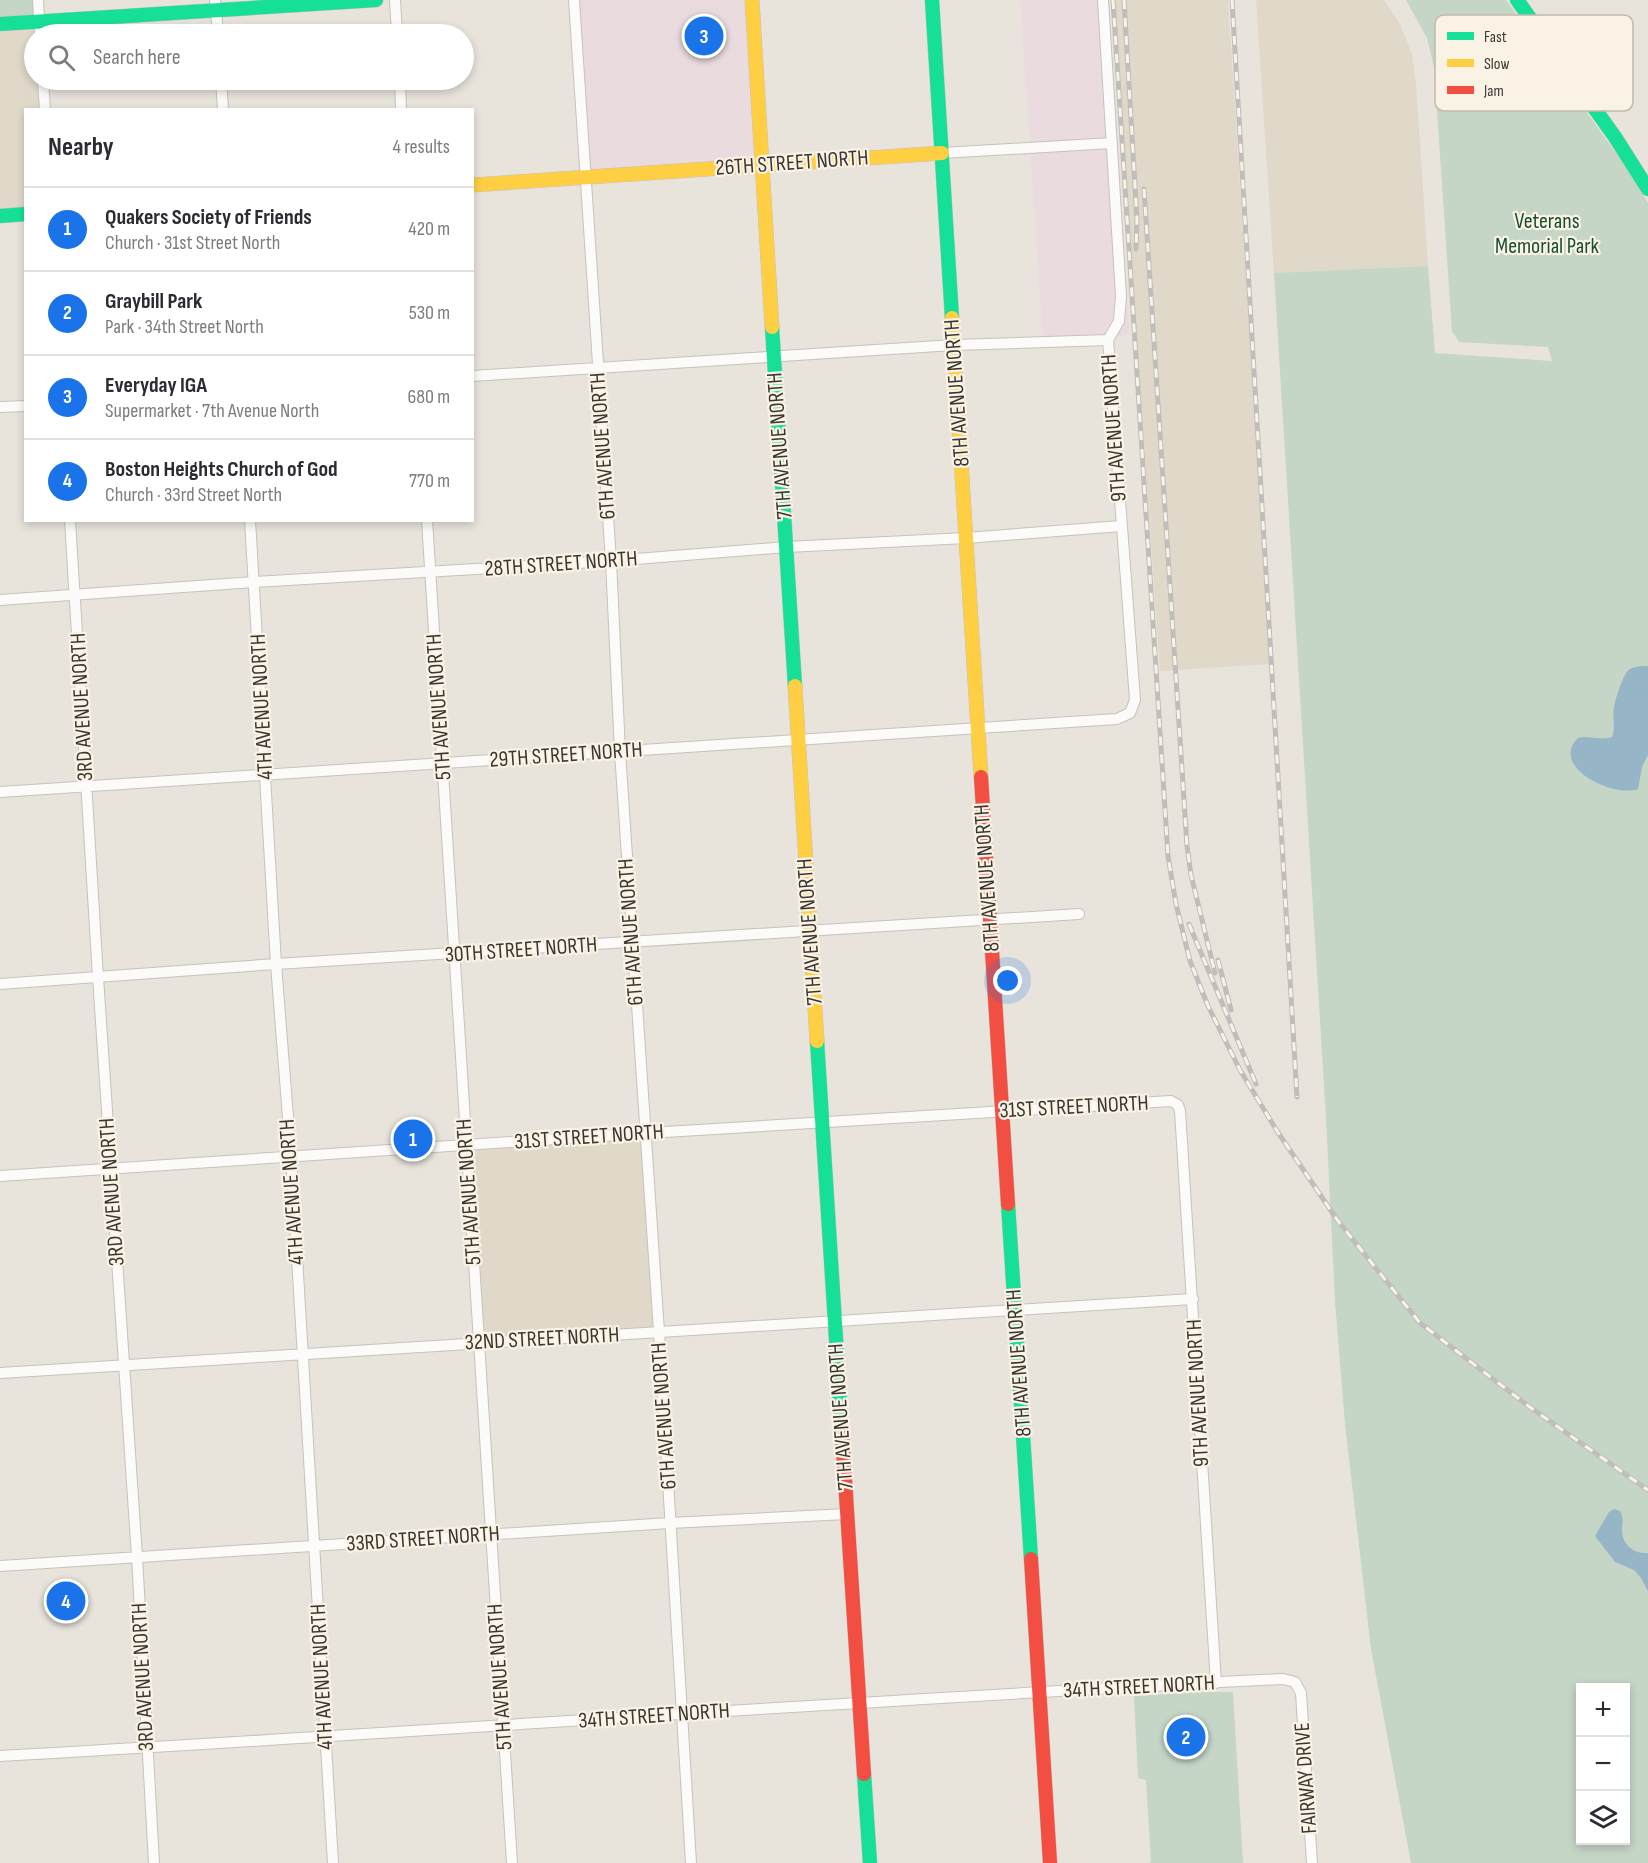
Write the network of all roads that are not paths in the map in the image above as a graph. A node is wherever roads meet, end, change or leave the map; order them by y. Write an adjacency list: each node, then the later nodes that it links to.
1 (38, 0): 12 (street)
2 (376, 0): 9 (street)
3 (395, 0): 15 (street)
4 (574, 0): 27 (street, 6TH AVENUE NORTH)
5 (752, 0): 26 (street, 7TH AVENUE NORTH)
6 (932, 0): 25 (street, 8TH AVENUE NORTH)
7 (1103, 0): 24 (street, 9TH AVENUE NORTH)
8 (1517, 0): 10 (street)
9 (215, 6): 13 (street); 14 (street)
10 (1528, 15)
11 (0, 24): 16 (street)
12 (40, 24)
13 (72, 24)
14 (217, 24)
15 (396, 24)
16 (24, 26)
17 (44, 90): 20 (street)
18 (222, 90): 21 (street)
19 (400, 90): 22 (street)
20 (45, 108)
21 (224, 108)
22 (401, 108)
23 (1596, 111): 29 (street)
24 (1112, 143): 25 (street, 26TH STREET NORTH); 32 (street, 9TH AVENUE NORTH)
25 (942, 153): 26 (street, 26TH STREET NORTH); 33 (street, 8TH AVENUE NORTH)
26 (763, 164): 27 (street, 26TH STREET NORTH); 34 (street, 7TH AVENUE NORTH)
27 (585, 176): 28 (street, 26TH STREET NORTH); 35 (street, 6TH AVENUE NORTH)
28 (474, 185)
29 (1648, 189)
30 (24, 214): 31 (street)
31 (0, 216)
32 (1108, 340): 33 (street); 42 (street, 9TH AVENUE NORTH)
33 (954, 345): 34 (street); 43 (street, 8TH AVENUE NORTH)
34 (774, 358): 35 (street); 44 (street, 7TH AVENUE NORTH)
35 (598, 369): 36 (street); 45 (street, 6TH AVENUE NORTH)
36 (474, 376)
37 (24, 405): 38 (street)
38 (0, 407)
39 (70, 522): 48 (street, 3RD AVENUE NORTH)
40 (250, 522): 47 (street, 4TH AVENUE NORTH)
41 (428, 522): 46 (street, 5TH AVENUE NORTH)
42 (1121, 526): 43 (street, 28TH STREET NORTH); 50 (street, 9TH AVENUE NORTH)
43 (966, 538): 44 (street, 28TH STREET NORTH); 51 (street, 8TH AVENUE NORTH)
44 (787, 547): 45 (street, 28TH STREET NORTH); 52 (street, 7TH AVENUE NORTH)
45 (611, 561): 46 (street, 28TH STREET NORTH); 53 (street, 6TH AVENUE NORTH)
46 (430, 573): 47 (street, 28TH STREET NORTH); 54 (street, 5TH AVENUE NORTH)
47 (254, 582): 48 (street, 28TH STREET NORTH); 55 (street, 4TH AVENUE NORTH)
48 (75, 596): 49 (street, 28TH STREET NORTH); 56 (street, 3RD AVENUE NORTH)
49 (0, 600)
50 (1130, 713): 51 (street, 29TH STREET NORTH)
51 (977, 728): 52 (street, 29TH STREET NORTH); 59 (street, 8TH AVENUE NORTH)
52 (798, 740): 53 (street, 29TH STREET NORTH); 60 (street, 7TH AVENUE NORTH)
53 (620, 752): 54 (street, 29TH STREET NORTH); 61 (street, 6TH AVENUE NORTH)
54 (443, 762): 55 (street, 29TH STREET NORTH); 62 (street, 5TH AVENUE NORTH)
55 (266, 774): 56 (street, 29TH STREET NORTH); 63 (street, 4TH AVENUE NORTH)
56 (86, 786): 57 (street, 29TH STREET NORTH); 64 (street, 3RD AVENUE NORTH)
57 (0, 792)
58 (1079, 914): 59 (street, 30TH STREET NORTH)
59 (989, 920): 60 (street, 30TH STREET NORTH); 67 (street, 8TH AVENUE NORTH)
60 (810, 931): 61 (street, 30TH STREET NORTH); 68 (street, 7TH AVENUE NORTH)
61 (632, 943): 62 (street, 30TH STREET NORTH); 69 (street, 6TH AVENUE NORTH)
62 (454, 954): 63 (street, 30TH STREET NORTH); 70 (street, 5TH AVENUE NORTH)
63 (276, 964): 64 (street, 30TH STREET NORTH); 71 (street, 4TH AVENUE NORTH)
64 (98, 977): 65 (street, 30TH STREET NORTH); 72 (street, 3RD AVENUE NORTH)
65 (0, 984)
66 (1178, 1105): 67 (street, 31ST STREET NORTH); 74 (street, 9TH AVENUE NORTH)
67 (1002, 1111): 68 (street, 31ST STREET NORTH); 75 (street, 8TH AVENUE NORTH)
68 (822, 1122): 69 (street, 31ST STREET NORTH); 76 (street, 7TH AVENUE NORTH)
69 (644, 1133): 70 (street, 31ST STREET NORTH); 77 (street, 6TH AVENUE NORTH)
70 (466, 1145): 71 (street, 31ST STREET NORTH); 78 (street, 5TH AVENUE NORTH)
71 (291, 1156): 72 (street, 31ST STREET NORTH); 79 (street, 4TH AVENUE NORTH)
72 (111, 1170): 73 (street, 31ST STREET NORTH); 80 (street, 3RD AVENUE NORTH)
73 (0, 1176)
74 (1192, 1299): 75 (street, 32ND STREET NORTH); 88 (street, 9TH AVENUE NORTH)
75 (1016, 1309): 76 (street, 32ND STREET NORTH); 89 (street, 8TH AVENUE NORTH)
76 (835, 1321): 77 (street, 32ND STREET NORTH); 82 (street, 7TH AVENUE NORTH)
77 (659, 1332): 78 (street, 32ND STREET NORTH); 83 (street, 6TH AVENUE NORTH)
78 (479, 1342): 79 (street, 32ND STREET NORTH); 84 (street, 5TH AVENUE NORTH)
79 (302, 1353): 80 (street, 32ND STREET NORTH); 85 (street, 4TH AVENUE NORTH)
80 (124, 1365): 81 (street, 32ND STREET NORTH); 86 (street, 3RD AVENUE NORTH)
81 (0, 1373)
82 (847, 1514): 83 (street, 33RD STREET NORTH); 91 (street, 7TH AVENUE NORTH)
83 (670, 1523): 84 (street, 33RD STREET NORTH); 92 (street, 6TH AVENUE NORTH)
84 (491, 1535): 85 (street, 33RD STREET NORTH); 93 (street, 5TH AVENUE NORTH)
85 (314, 1546): 86 (street, 33RD STREET NORTH); 94 (street, 4TH AVENUE NORTH)
86 (137, 1557): 87 (street, 33RD STREET NORTH); 95 (street, 3RD AVENUE NORTH)
87 (0, 1566)
88 (1216, 1683): 89 (street, 34TH STREET NORTH); 90 (street, 34TH STREET NORTH)
89 (1040, 1692): 91 (street, 34TH STREET NORTH); 102 (street, 8TH AVENUE NORTH)
90 (1301, 1693): 103 (street, FAIRWAY DRIVE)
91 (860, 1702): 92 (street, 34TH STREET NORTH); 101 (street, 7TH AVENUE NORTH)
92 (681, 1714): 93 (street, 34TH STREET NORTH); 100 (street, 6TH AVENUE NORTH)
93 (504, 1725): 94 (street, 34TH STREET NORTH); 99 (street, 5TH AVENUE NORTH)
94 (325, 1738): 95 (street, 34TH STREET NORTH); 98 (street, 4TH AVENUE NORTH)
95 (146, 1748): 96 (street, 34TH STREET NORTH); 97 (street, 3RD AVENUE NORTH)
96 (0, 1756)
97 (154, 1863)
98 (333, 1863)
99 (512, 1863)
100 (691, 1863)
101 (870, 1863)
102 (1050, 1863)
103 (1312, 1863)

